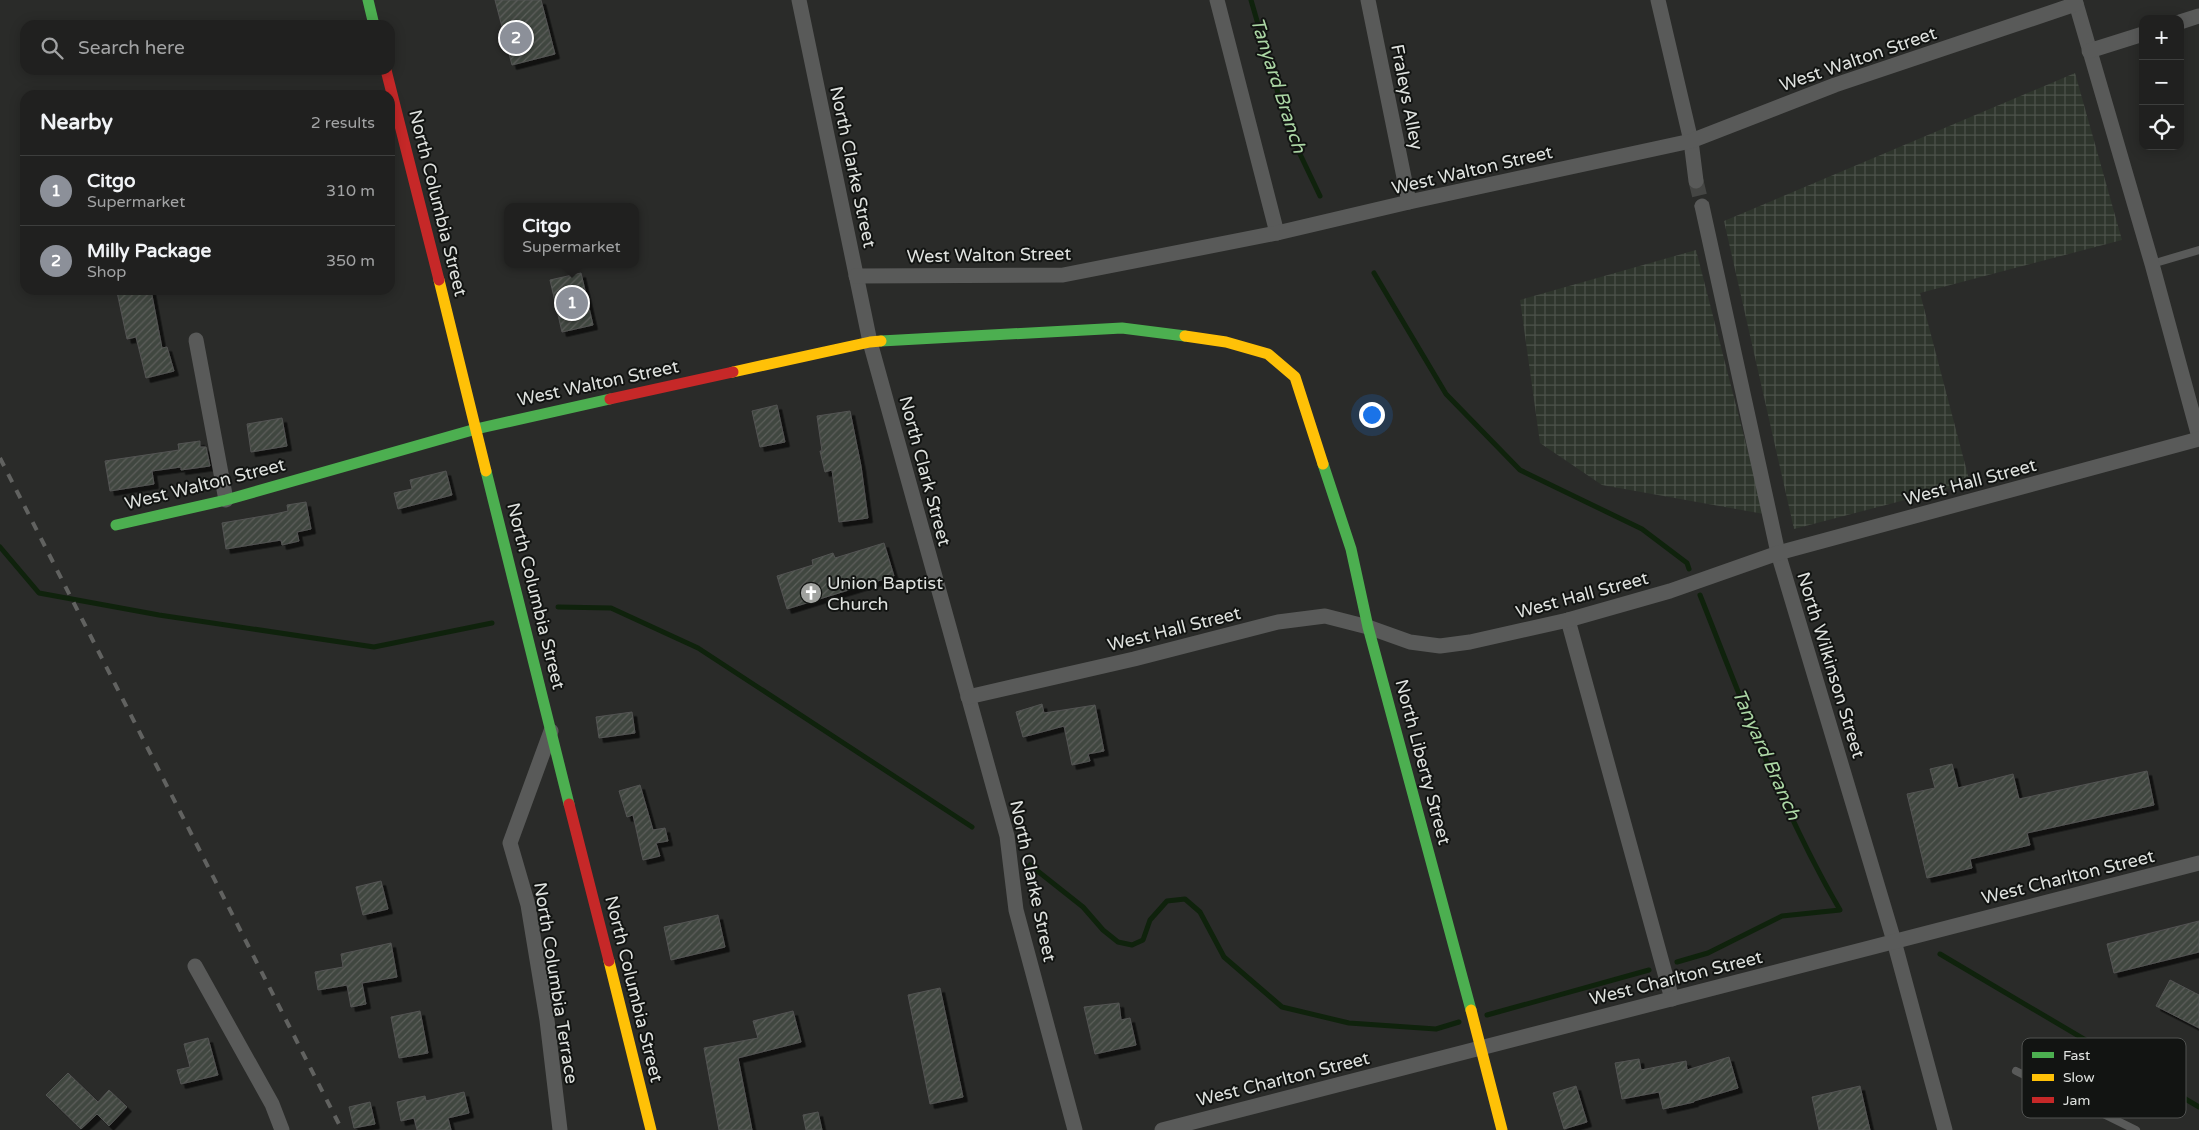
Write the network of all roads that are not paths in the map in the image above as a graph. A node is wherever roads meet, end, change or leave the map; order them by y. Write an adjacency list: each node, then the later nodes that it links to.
1 (368, 0): 8 (street)
2 (799, 0): 22 (street, North Clarke Street)
3 (1217, 0): 19 (street)
4 (1368, 0): 17 (street, Fraleys Alley)
5 (1658, 0): 15 (street)
6 (2075, 2): 11 (street); 15 (street, West Walton Street)
7 (2199, 16): 9 (street)
8 (373, 20)
9 (2184, 21)
10 (2139, 35): 11 (street)
11 (2089, 51): 21 (street)
12 (387, 75): 13 (street, North Columbia Street)
13 (391, 90)
14 (395, 106): 26 (street, North Columbia Street)
15 (1691, 140): 16 (street); 17 (street, West Walton Street)
16 (1696, 181)
17 (1409, 202): 19 (street, West Walton Street)
18 (1702, 206): 30 (street, North Wilkinson Street)
19 (1277, 233): 22 (street, West Walton Street)
20 (2199, 250): 21 (lane)
21 (2152, 264): 27 (street)
22 (856, 276): 24 (street, North Clarke Street)
23 (196, 340): 28 (street)
24 (870, 342): 25 (street, West Walton Street); 26 (street, West Walton Street); 33 (street, North Clark Street)
25 (1305, 405): 32 (street, North Liberty Street)
26 (476, 429): 28 (street, West Walton Street); 34 (street, North Columbia Street)
27 (2199, 438): 30 (street, West Hall Street)
28 (226, 500): 29 (street, West Walton Street)
29 (116, 525)
30 (1778, 553): 31 (street, West Hall Street); 36 (street, North Wilkinson Street)
31 (1568, 620): 32 (street, West Hall Street); 38 (street)
32 (1368, 627): 33 (street, West Hall Street); 39 (street, North Liberty Street)
33 (968, 698): 46 (street, North Clarke Street)
34 (552, 730): 44 (street, North Columbia Terrace); 45 (street, North Columbia Street)
35 (2199, 863): 36 (street, West Charlton Street)
36 (1894, 941): 38 (street, West Charlton Street); 49 (street, North Wilkinson Street)
37 (195, 966): 43 (street)
38 (1672, 999): 39 (street, West Charlton Street)
39 (1482, 1048): 47 (street, West Charlton Street); 48 (street, North Liberty Street)
40 (2016, 1071): 41 (lane)
41 (2022, 1074)
42 (2112, 1118): 50 (lane)
43 (282, 1130)
44 (560, 1130)
45 (651, 1130)
46 (1076, 1130)
47 (1162, 1130)
48 (1502, 1130)
49 (1946, 1130)
50 (2136, 1130)

